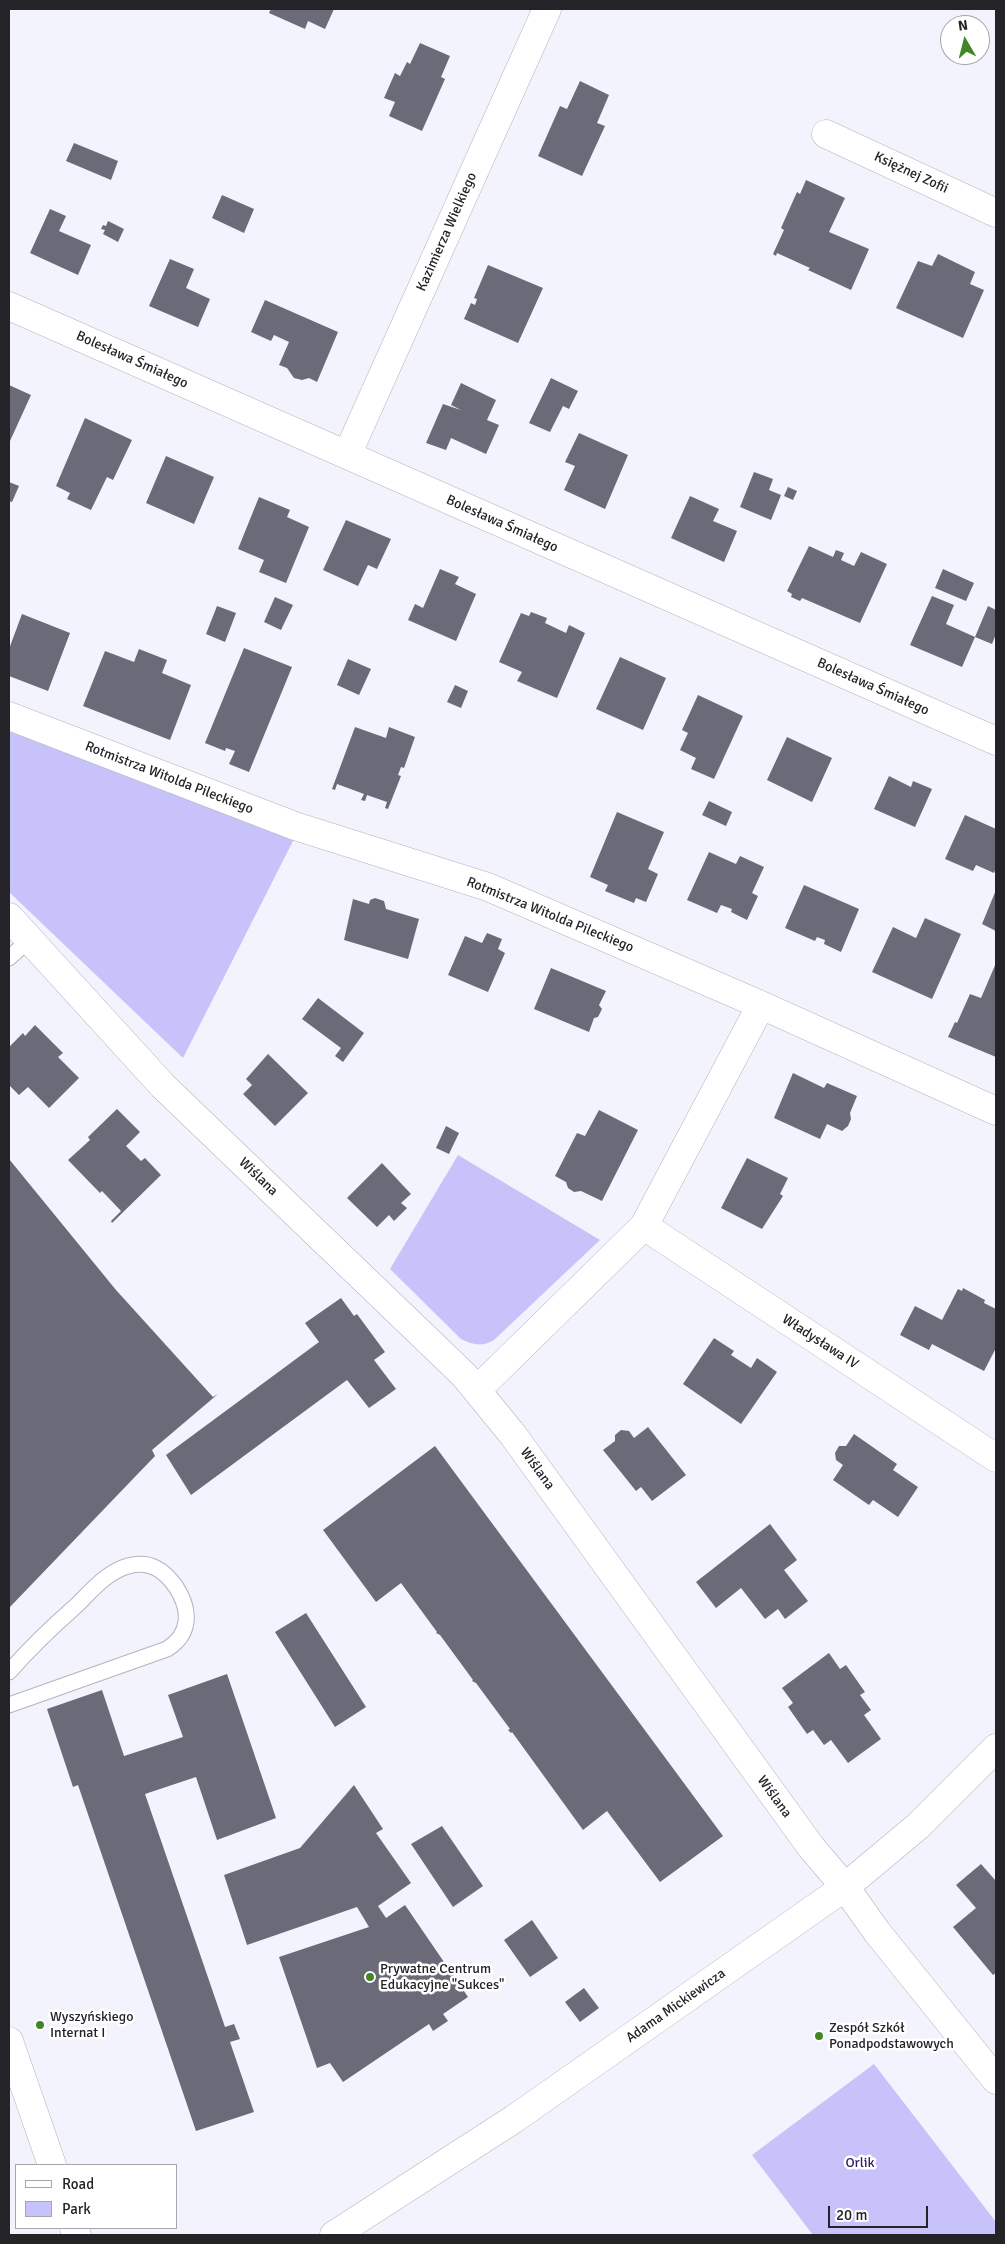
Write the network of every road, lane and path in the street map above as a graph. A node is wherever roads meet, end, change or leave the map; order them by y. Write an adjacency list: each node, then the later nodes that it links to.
1 (545, 9): 5 (street, Kazimierza Wielkiego)
2 (826, 134): 3 (street, Księżnej Zofii)
3 (996, 213)
4 (9, 306): 5 (street, Bolesława Śmiałego)
5 (347, 455): 7 (street, Bolesława Śmiałego)
6 (9, 716): 11 (street, Rotmistrza Witolda Pileckiego)
7 (996, 741)
8 (9, 917): 9 (street, Wiślana)
9 (30, 939): 10 (lane); 14 (street, Wiślana)
10 (9, 958)
11 (761, 1004): 12 (street, Rotmistrza Witolda Pileckiego); 13 (street)
12 (996, 1111)
13 (644, 1226): 14 (street); 15 (street, Władysława IV)
14 (477, 1390): 19 (street, Wiślana)
15 (996, 1458)
16 (9, 1672): 17 (lane)
17 (9, 1705)
18 (996, 1748): 19 (street, Adama Mickiewicza)
19 (845, 1887): 21 (street, Wiślana); 23 (street, Adama Mickiewicza)
20 (9, 2041): 22 (street)
21 (996, 2080)
22 (52, 2164)
23 (334, 2235)

